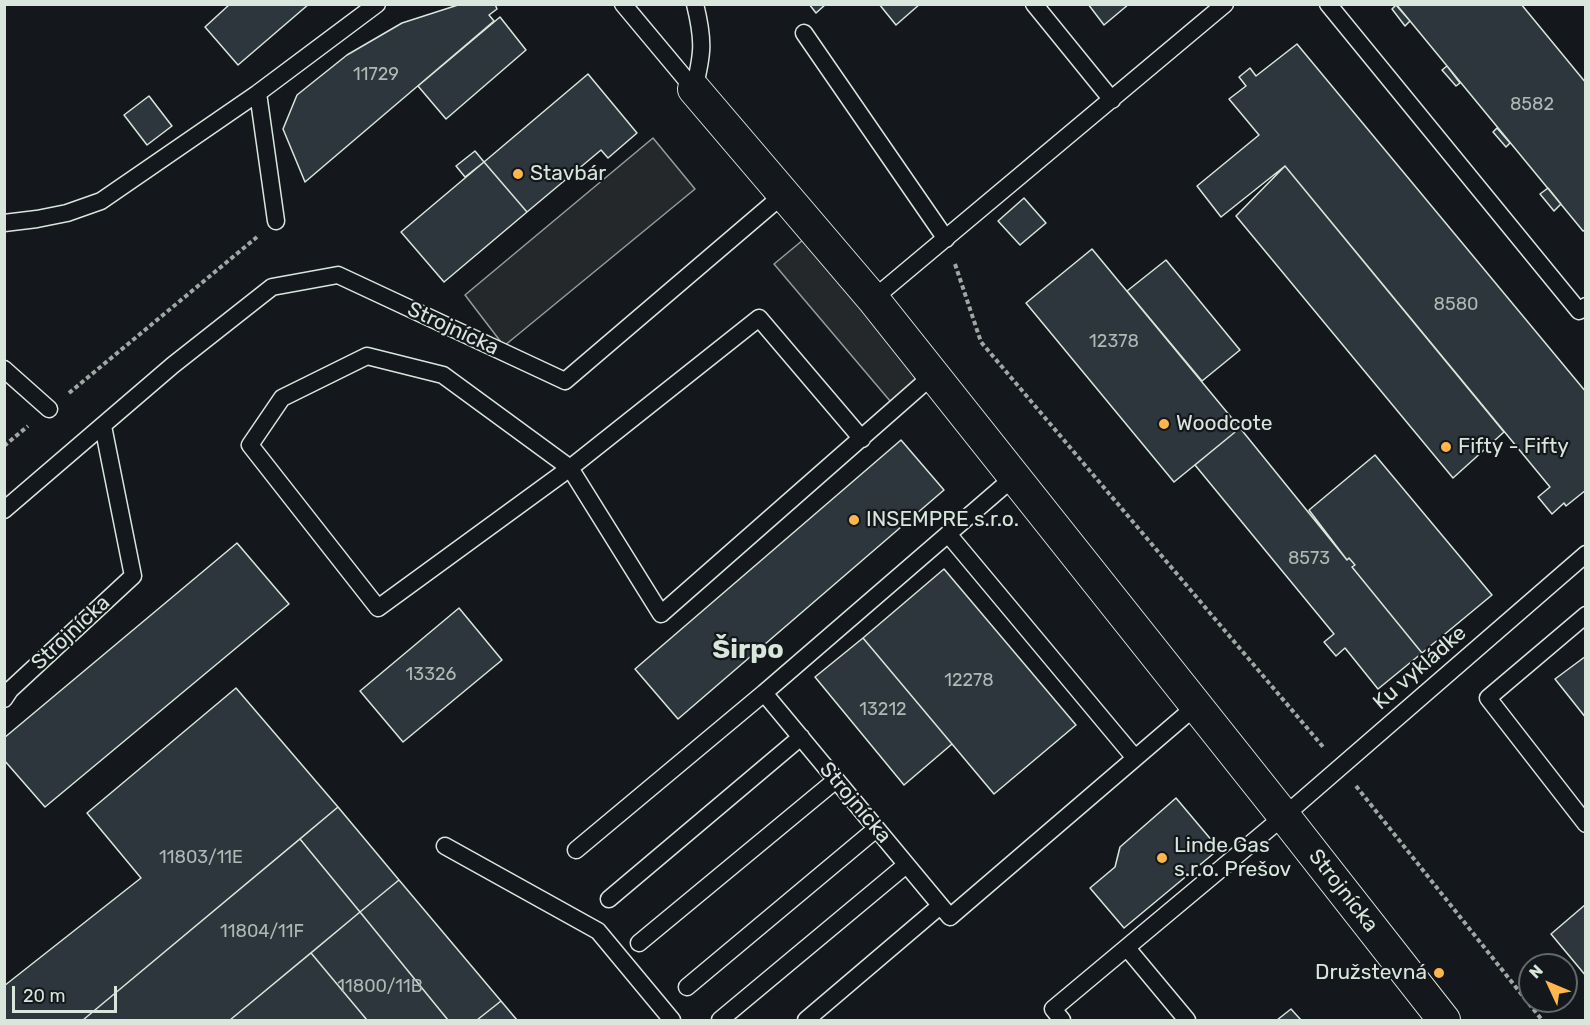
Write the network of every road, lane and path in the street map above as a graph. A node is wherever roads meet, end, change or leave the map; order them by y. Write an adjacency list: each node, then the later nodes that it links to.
1 (377, 4): 9 (lane)
2 (623, 4): 8 (lane, Strojnícka)
3 (695, 4): 8 (lane)
4 (1034, 4): 10 (lane)
5 (1225, 4): 10 (lane)
6 (1328, 4): 16 (lane)
7 (804, 33): 14 (lane)
8 (694, 89): 11 (street, Strojnícka)
9 (258, 93): 12 (lane); 13 (lane)
10 (1112, 100): 14 (lane)
11 (784, 194): 15 (street, Strojnícka); 20 (lane, Strojnícka)
12 (276, 221): 19 (path)
13 (4, 223)
14 (946, 239): 15 (lane); 34 (path)
15 (873, 299): 18 (street, Strojnícka)
16 (1586, 306)
17 (4, 369): 19 (lane)
18 (933, 375): 21 (lane); 24 (street, Strojnícka)
19 (50, 409): 22 (path)
20 (103, 426): 25 (lane, Strojnícka); 30 (lane, Strojnícka)
21 (862, 439): 23 (lane); 23 (lane)
22 (4, 446)
23 (570, 468): 23 (lane)
24 (1014, 477): 26 (lane); 31 (street, Strojnícka)
25 (4, 510)
26 (948, 534): 29 (lane); 33 (lane)
27 (1586, 554): 34 (lane, Ku vykládke)
28 (1586, 615): 37 (lane)
29 (764, 693): 32 (lane, Strojnícka); 40 (lane)
30 (4, 699)
31 (1196, 706): 33 (lane); 36 (street, Strojnícka)
32 (801, 737): 35 (lane, Strojnícka); 42 (lane)
33 (1135, 758): 43 (lane)
34 (1340, 767): 36 (lane, Ku vykládke); 53 (path)
35 (836, 780): 38 (lane, Strojnícka); 44 (lane)
36 (1284, 816): 45 (lane, Ku vykládke); 52 (street, Strojnícka)
37 (1586, 824)
38 (876, 829): 41 (lane, Strojnícka); 46 (lane)
39 (444, 846): 47 (lane)
40 (576, 850)
41 (906, 865): 43 (lane, Strojnícka); 48 (lane)
42 (609, 899)
43 (940, 906): 49 (lane)
44 (639, 943)
45 (1127, 948): 50 (lane, Ku vykládke); 51 (lane)
46 (687, 987)
47 (672, 1020)
48 (720, 1020)
49 (806, 1020)
50 (1062, 1020)
51 (1187, 1020)
52 (1444, 1020)
53 (1542, 1020)

